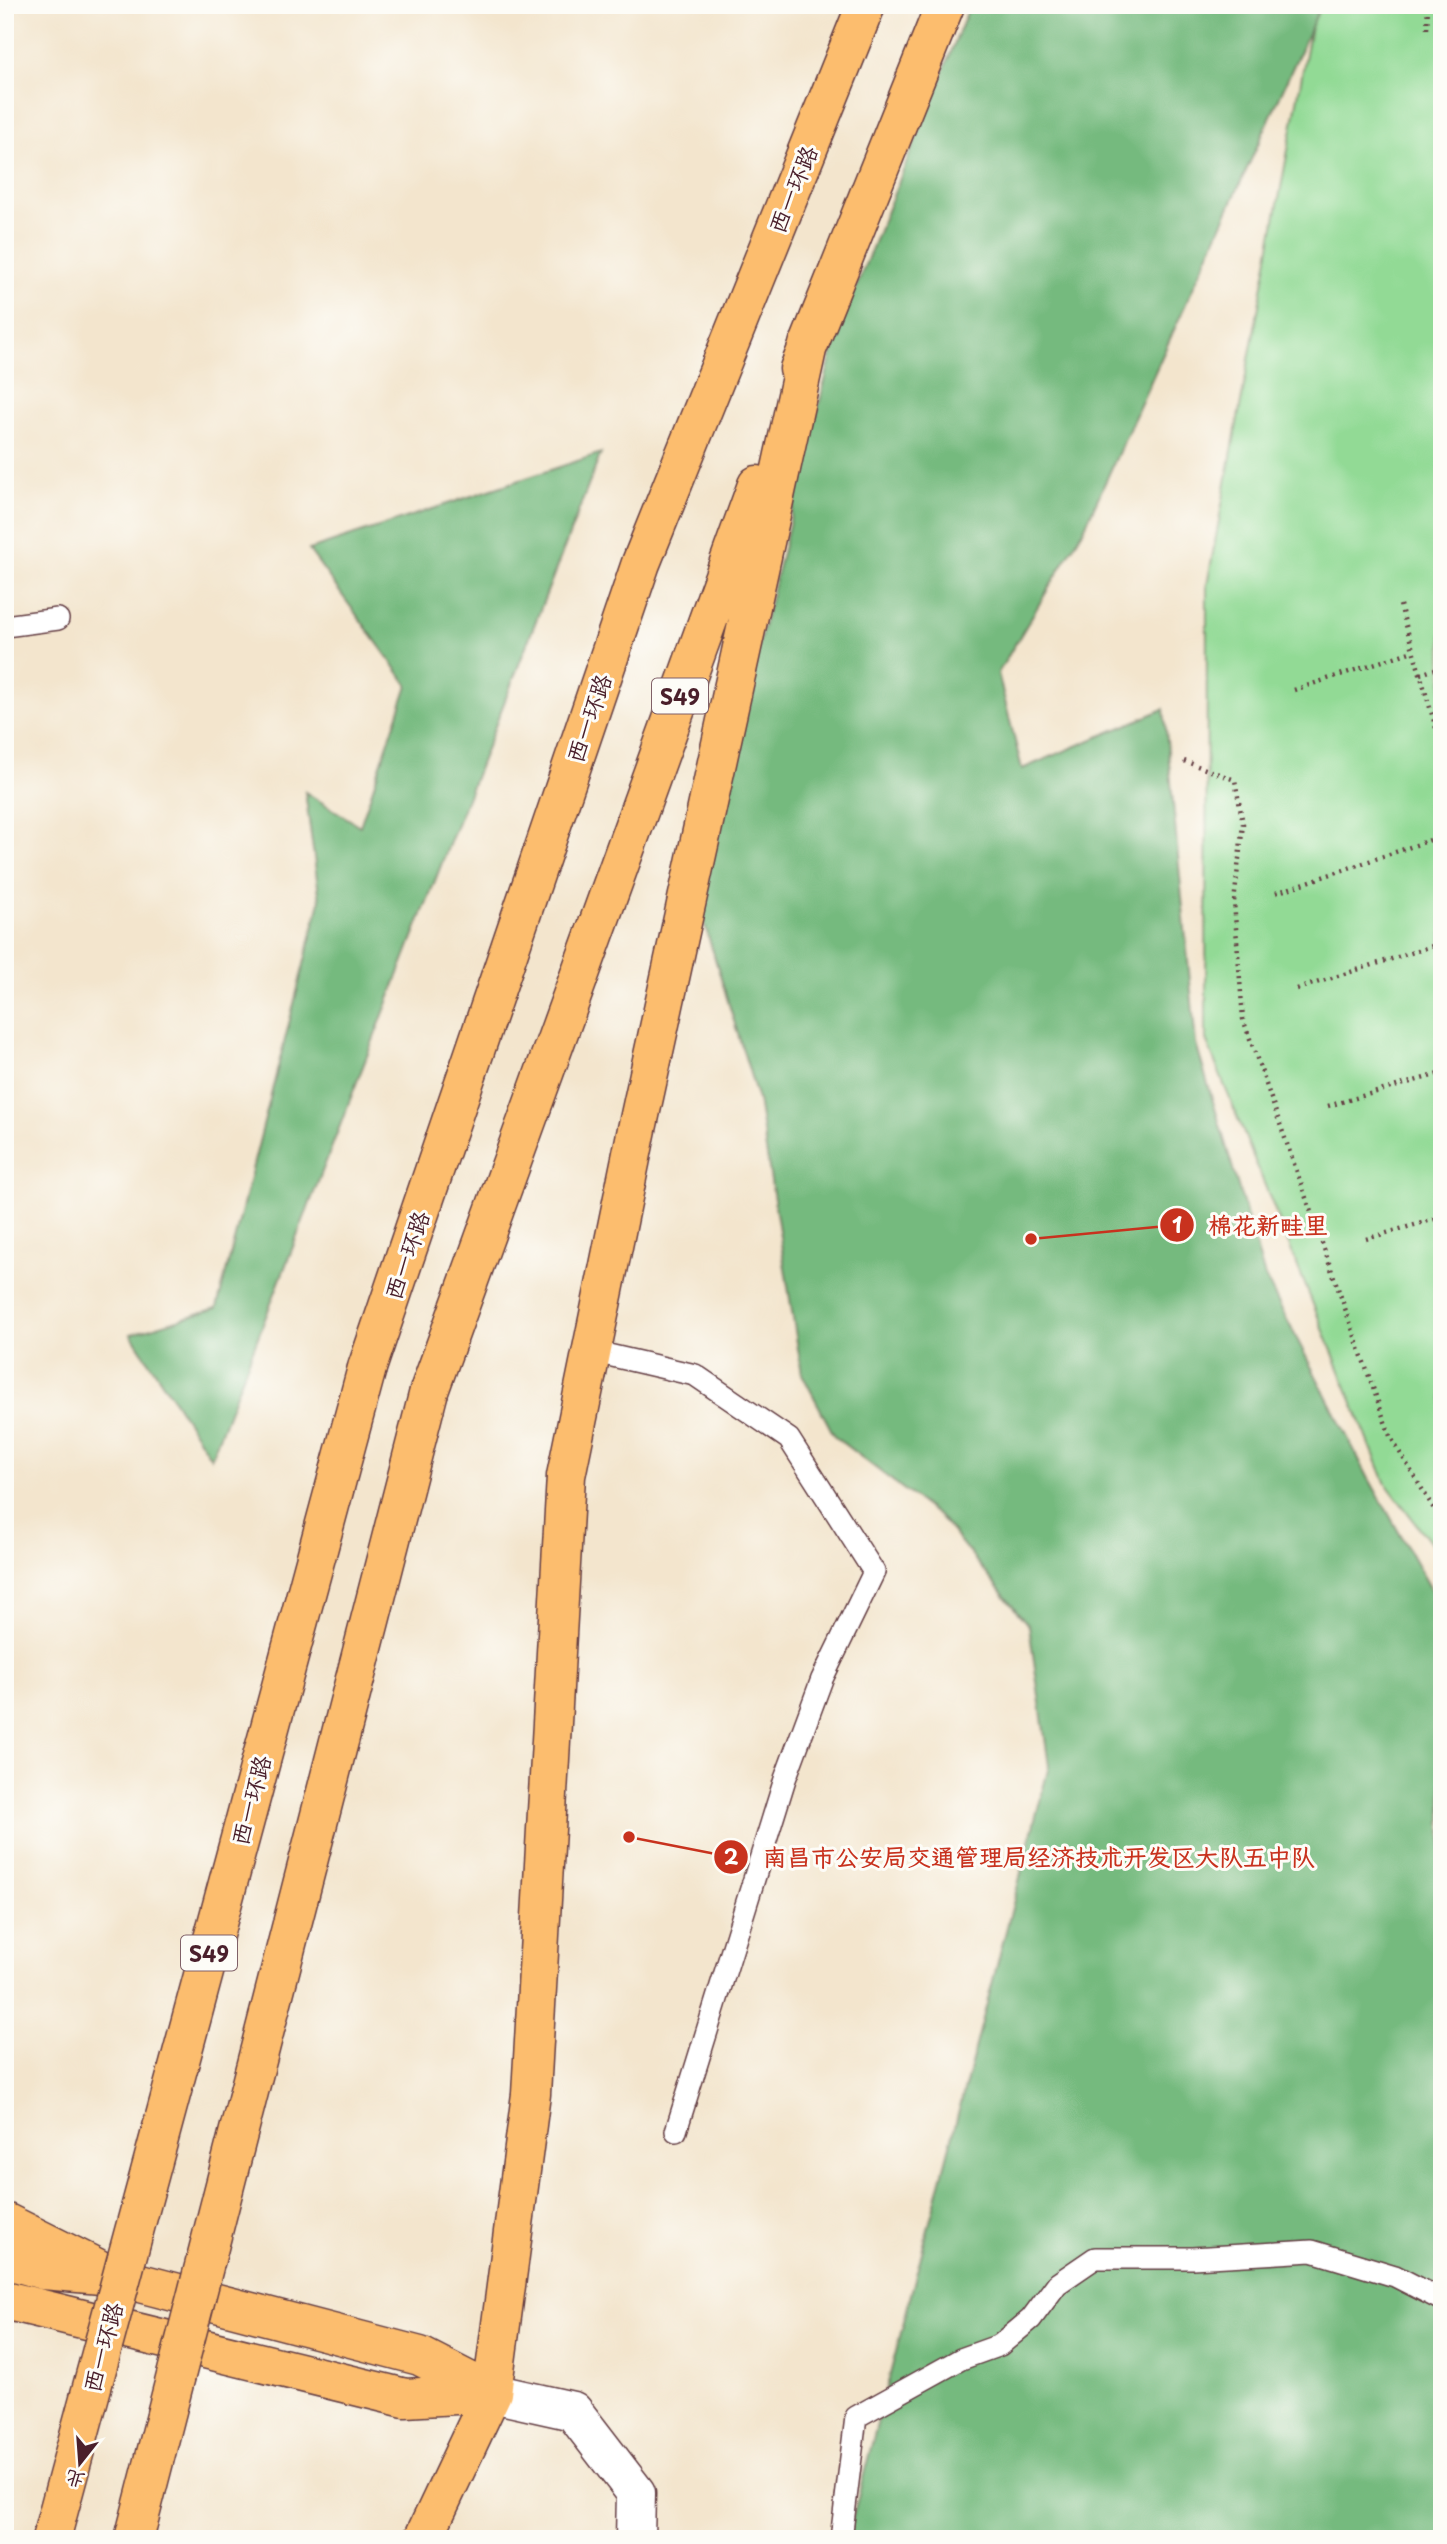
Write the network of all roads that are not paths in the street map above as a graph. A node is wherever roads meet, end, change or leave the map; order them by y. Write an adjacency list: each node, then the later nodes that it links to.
1 (866, 5): 14 (highway, 西一环路 / S49, bridge)
2 (945, 5): 3 (highway, S49)
3 (808, 345): 6 (highway); 15 (highway, S49, bridge)
4 (58, 619): 5 (lane)
5 (5, 626)
6 (592, 1351): 7 (lane); 13 (highway)
7 (676, 2131)
8 (5, 2222): 10 (highway)
9 (5, 2259): 10 (highway)
10 (113, 2276): 13 (highway)
11 (5, 2300): 13 (highway)
12 (1442, 2300): 18 (lane)
13 (492, 2393): 16 (highway); 17 (street)
14 (51, 2539)
15 (134, 2539)
16 (423, 2539)
17 (635, 2539)
18 (841, 2539)

